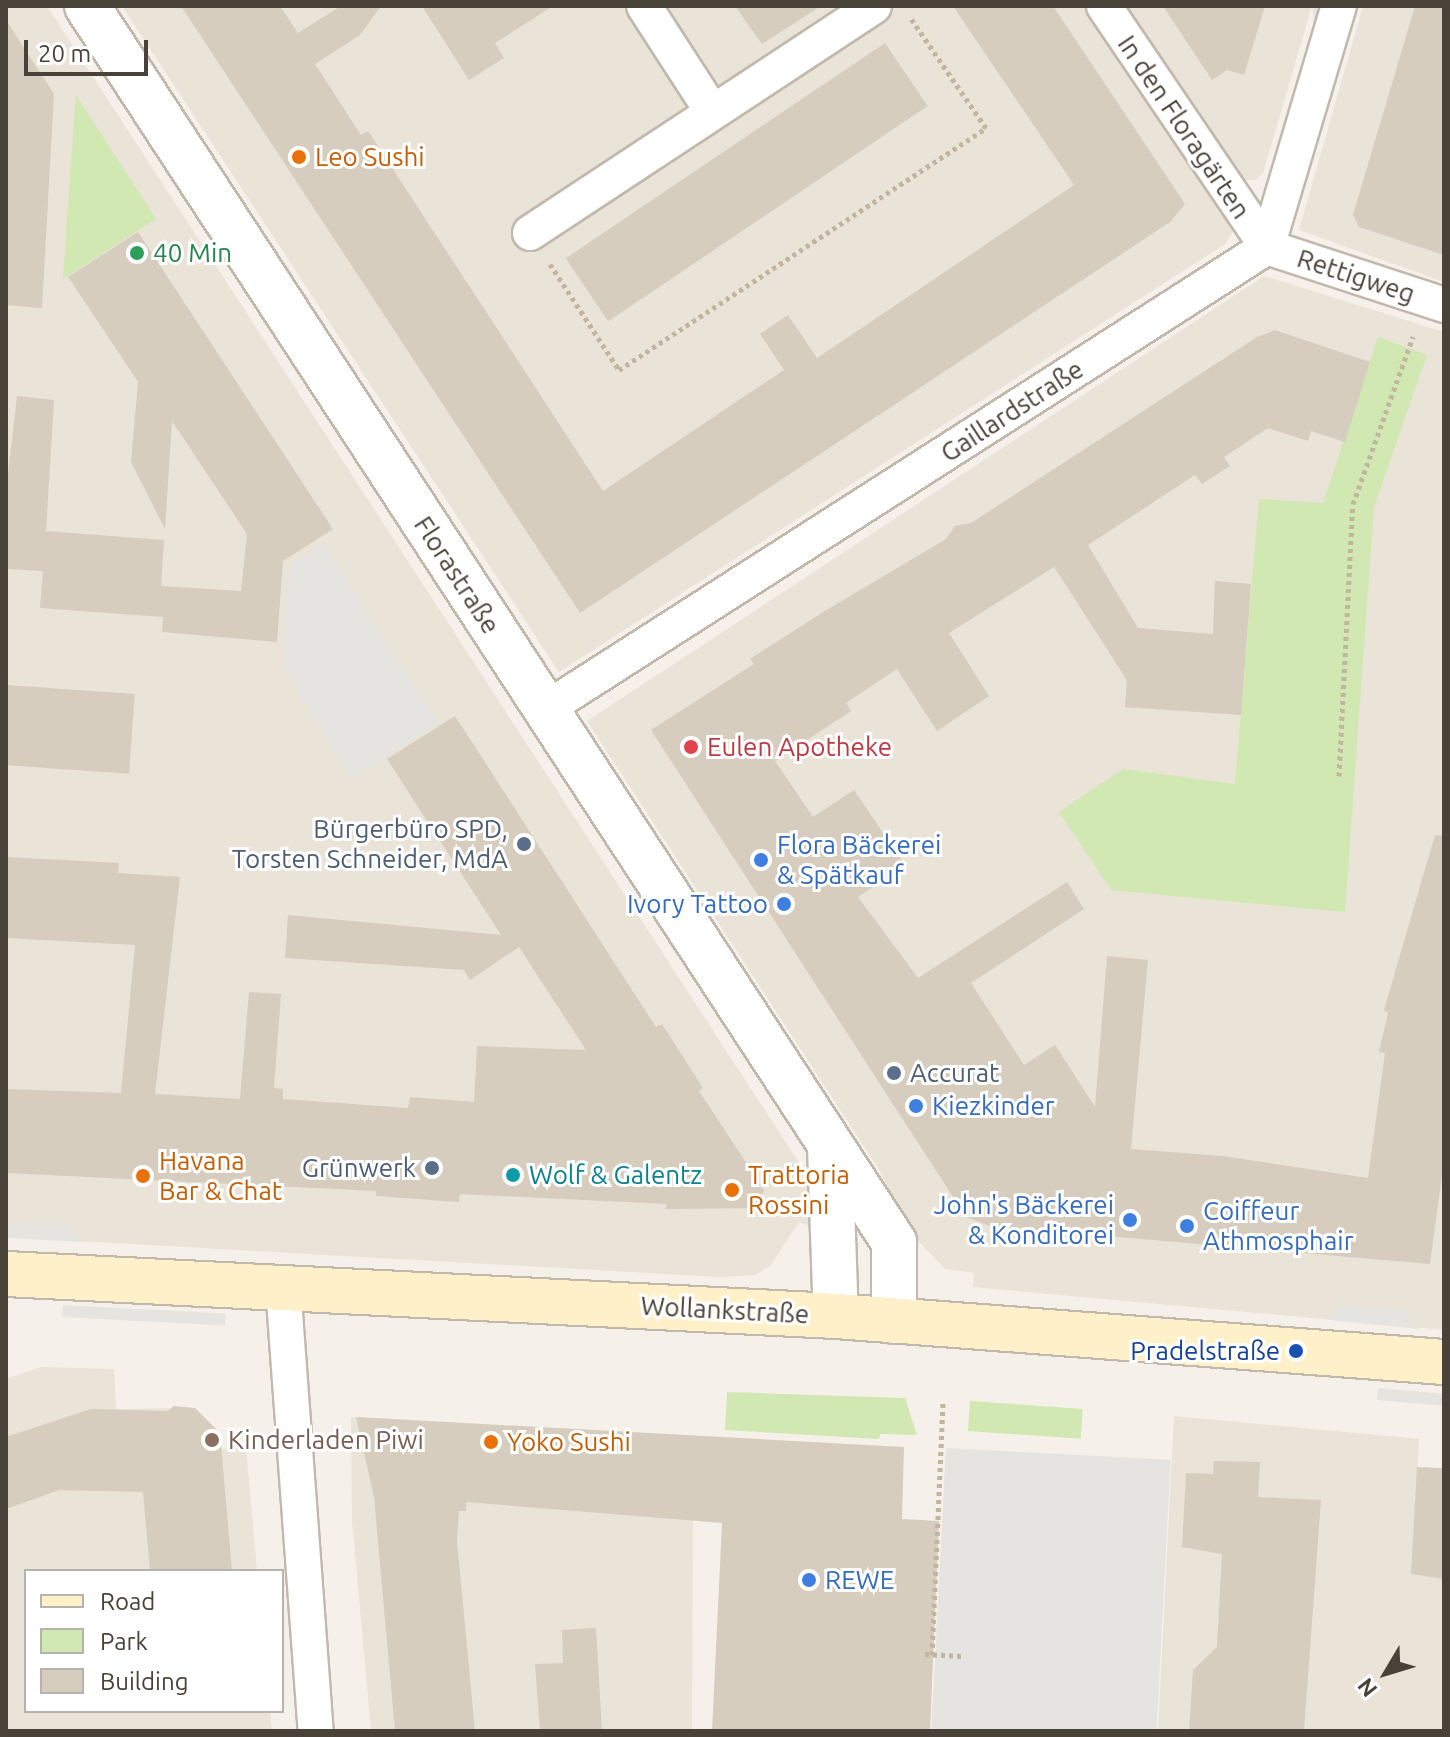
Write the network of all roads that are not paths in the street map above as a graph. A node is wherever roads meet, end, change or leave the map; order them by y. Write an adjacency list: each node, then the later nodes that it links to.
1 (87, 6): 10 (street, Florastraße)
2 (644, 6): 6 (street)
3 (874, 6): 6 (street)
4 (1104, 6): 8 (street, In den Floragärten)
5 (1339, 6): 8 (street)
6 (712, 111): 7 (street)
7 (530, 233)
8 (1267, 247): 9 (street, Rettigweg); 10 (street, Gaillardstraße)
9 (1444, 305)
10 (544, 710): 11 (street, Florastraße)
11 (829, 1142): 14 (street); 15 (street, Florastraße)
12 (6, 1274): 13 (main road, Wollankstraße)
13 (283, 1286): 14 (main road, Wollankstraße); 17 (street)
14 (836, 1316): 15 (main road, Wollankstraße)
15 (894, 1321): 16 (main road, Wollankstraße)
16 (1444, 1362)
17 (316, 1731)

